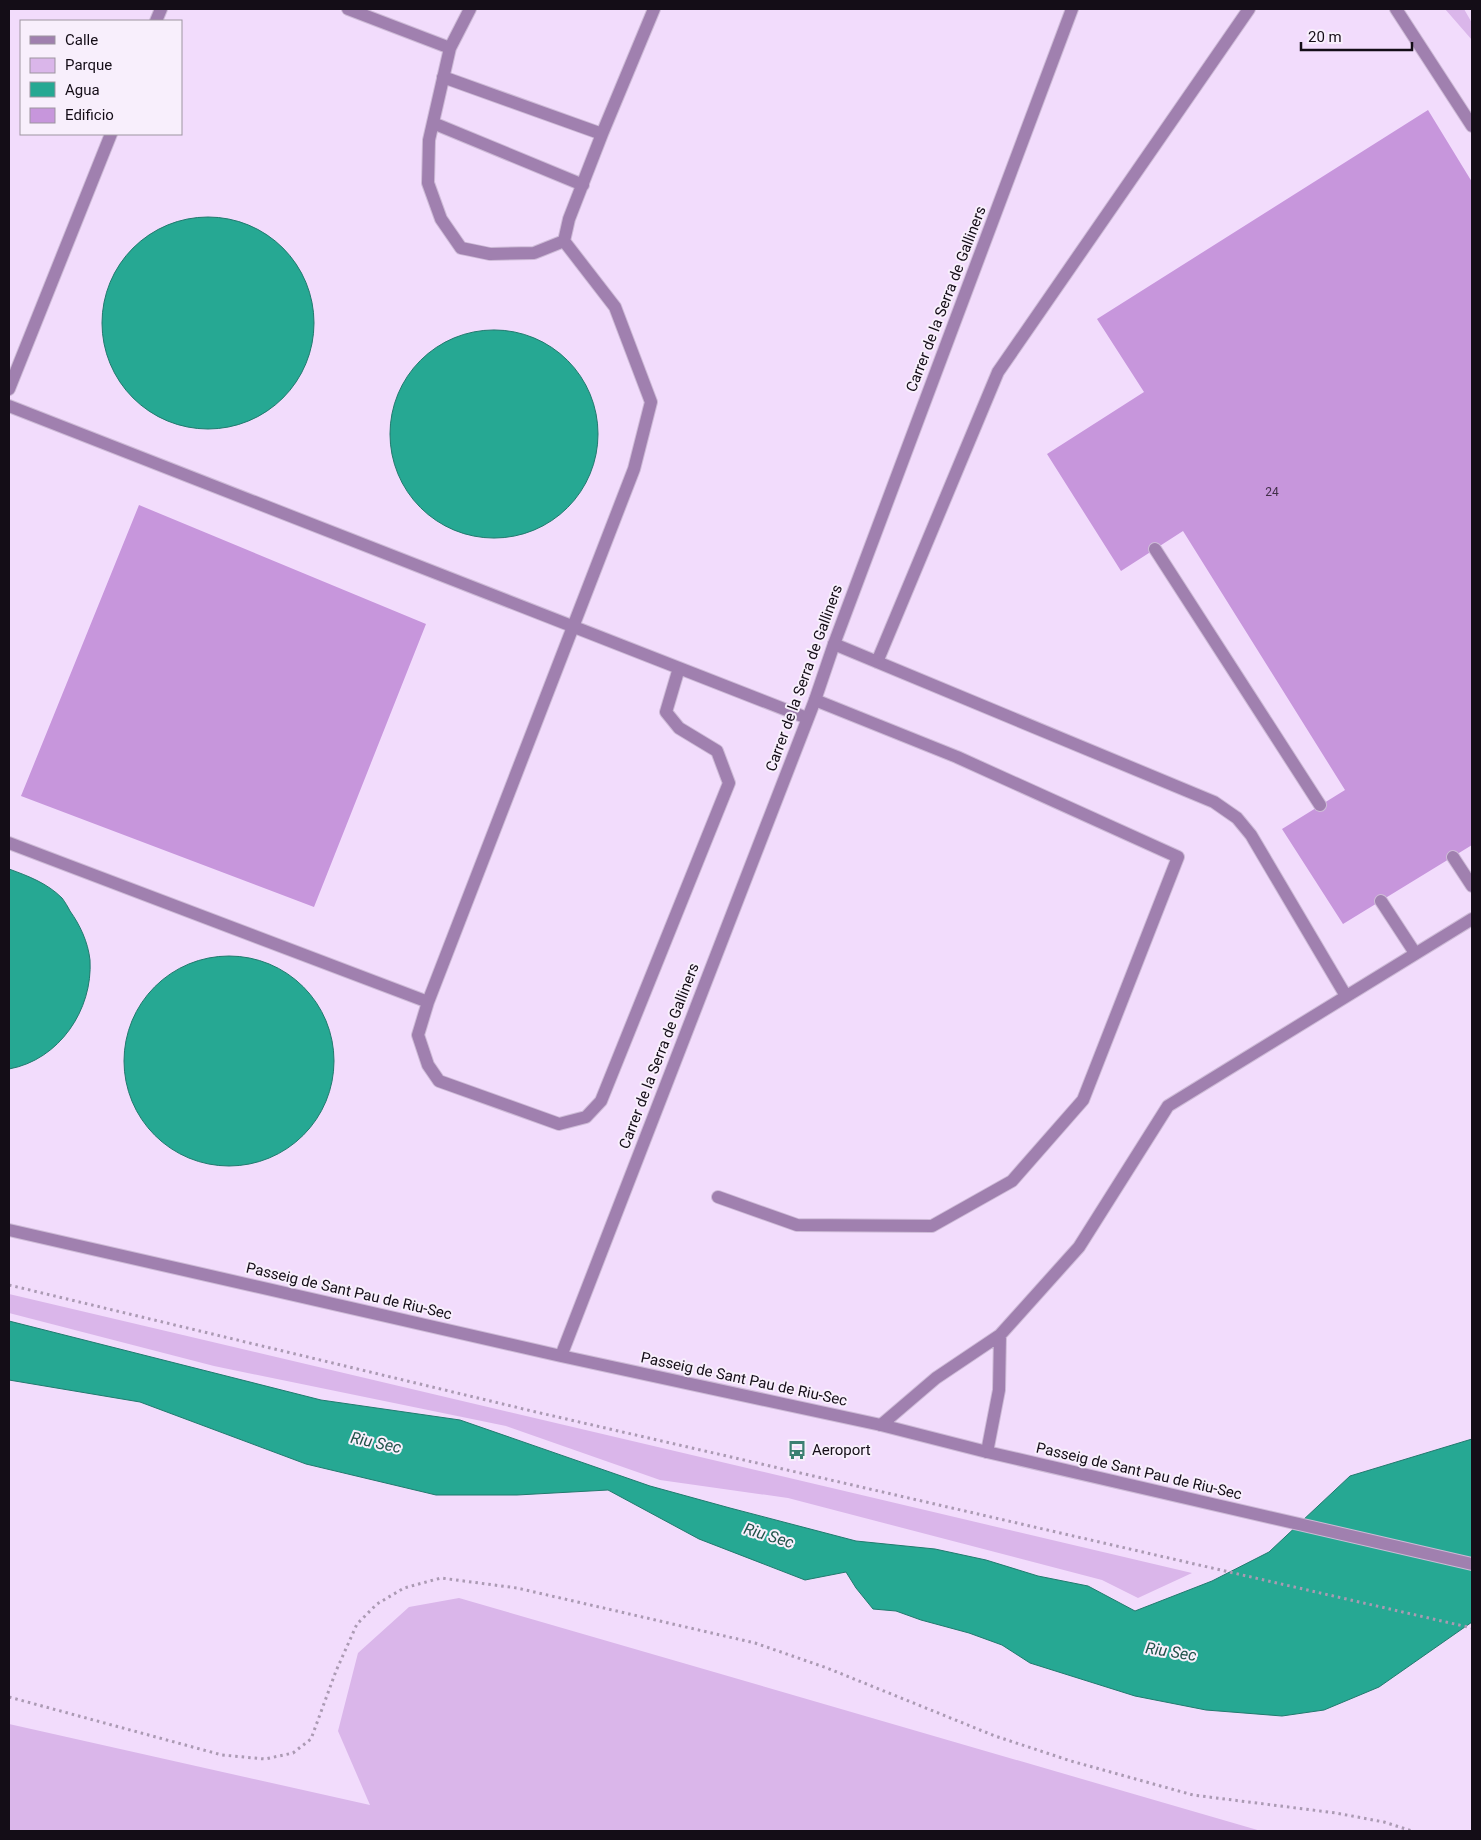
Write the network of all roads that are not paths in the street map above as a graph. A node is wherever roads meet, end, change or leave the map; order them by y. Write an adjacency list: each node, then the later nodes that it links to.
1 (348, 9): 7 (street)
2 (470, 9): 7 (street)
3 (654, 9): 11 (street)
4 (1072, 9): 19 (street, Carrer de la Serra de Galliners)
5 (1249, 9): 20 (street)
6 (1396, 9): 10 (street)
7 (450, 48): 8 (street)
8 (444, 78): 9 (street); 11 (street)
9 (433, 123): 13 (street); 14 (street)
10 (1472, 126)
11 (602, 134): 13 (street)
12 (111, 135): 15 (street)
13 (584, 185): 14 (street)
14 (564, 241): 18 (street)
15 (9, 389)
16 (9, 406): 18 (street)
17 (1155, 549): 24 (street)
18 (573, 627): 21 (street); 32 (street)
19 (834, 644): 20 (street); 22 (street, Carrer de la Serra de Galliners)
20 (877, 662): 31 (street)
21 (679, 668): 23 (street); 32 (street)
22 (815, 700): 23 (street, Carrer de la Serra de Galliners); 33 (street)
23 (807, 718): 36 (street, Carrer de la Serra de Galliners)
24 (1320, 805)
25 (9, 843): 32 (street)
26 (1453, 857): 27 (street)
27 (1472, 886)
28 (1381, 901): 30 (street)
29 (1472, 919): 30 (street)
30 (1415, 954): 31 (street)
31 (1346, 996): 35 (street)
32 (428, 1002)
33 (718, 1197)
34 (9, 1230): 36 (street, Passeig de Sant Pau de Riu-Sec)
35 (1000, 1335): 37 (street); 38 (street)
36 (561, 1356): 37 (street, Passeig de Sant Pau de Riu-Sec)
37 (881, 1425): 38 (street, Passeig de Sant Pau de Riu-Sec)
38 (987, 1452): 39 (street, Passeig de Sant Pau de Riu-Sec)
39 (1472, 1564)

